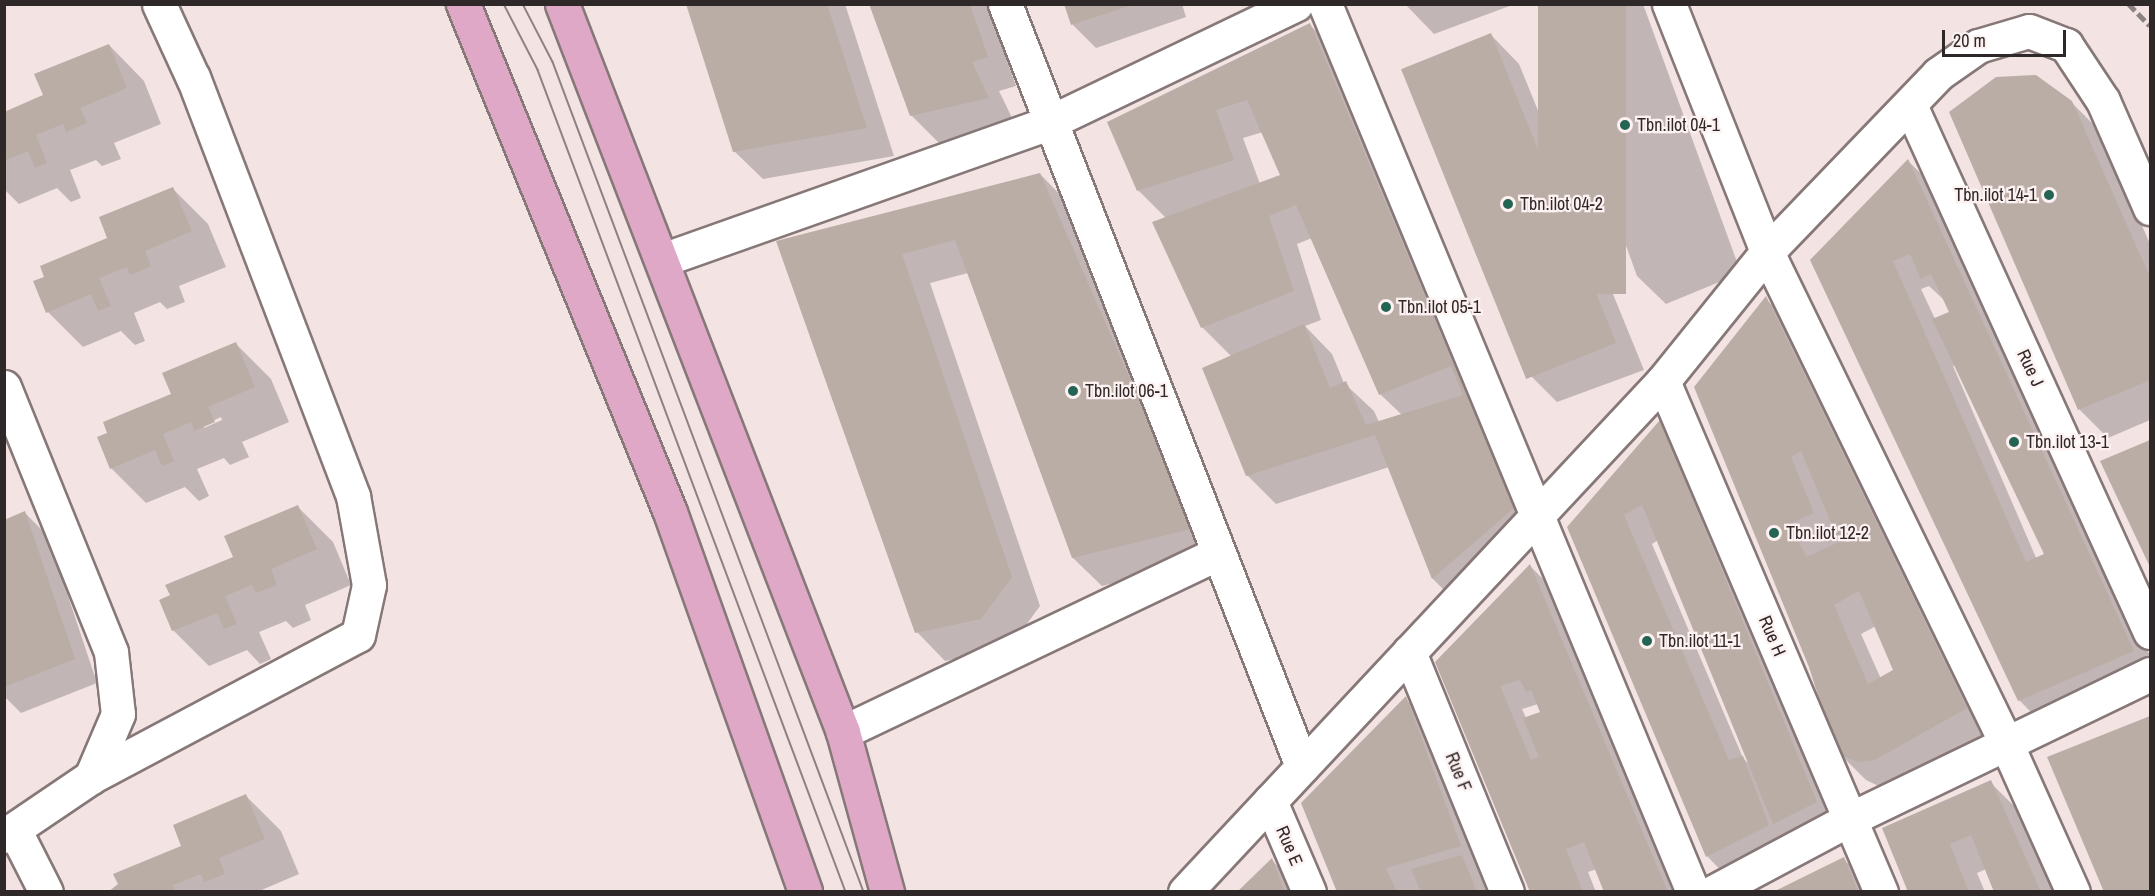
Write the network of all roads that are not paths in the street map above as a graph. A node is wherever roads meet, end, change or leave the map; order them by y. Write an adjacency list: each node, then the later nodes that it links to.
1 (159, 4): 23 (street)
2 (463, 4): 28 (main road)
3 (562, 4): 12 (main road)
4 (1005, 4): 9 (street)
5 (1296, 4): 9 (street)
6 (1325, 4): 15 (street)
7 (1669, 4): 11 (street)
8 (1910, 105): 10 (street); 11 (street); 17 (street, Rue J)
9 (1048, 123): 12 (street); 16 (street)
10 (2151, 208)
11 (1767, 252): 13 (street); 21 (street)
12 (662, 260): 20 (main road)
13 (1663, 381): 15 (street); 25 (street, Rue H)
14 (4, 387): 23 (street)
15 (1535, 517): 18 (street); 33 (street)
16 (1218, 553): 20 (street); 22 (street)
17 (2151, 632)
18 (1409, 652): 22 (street); 32 (street, Rue F)
19 (2151, 674): 21 (street)
20 (843, 732): 29 (main road)
21 (2006, 743): 25 (street); 36 (street)
22 (1302, 766): 24 (street)
23 (91, 777): 26 (street)
24 (1270, 801): 30 (street); 31 (street, Rue E)
25 (1850, 819): 34 (street); 35 (street, Rue H)
26 (10, 833): 27 (street)
27 (46, 891)
28 (805, 891)
29 (887, 891)
30 (1185, 891)
31 (1309, 891)
32 (1507, 891)
33 (1693, 891)
34 (1713, 891)
35 (1881, 891)
36 (2073, 891)

